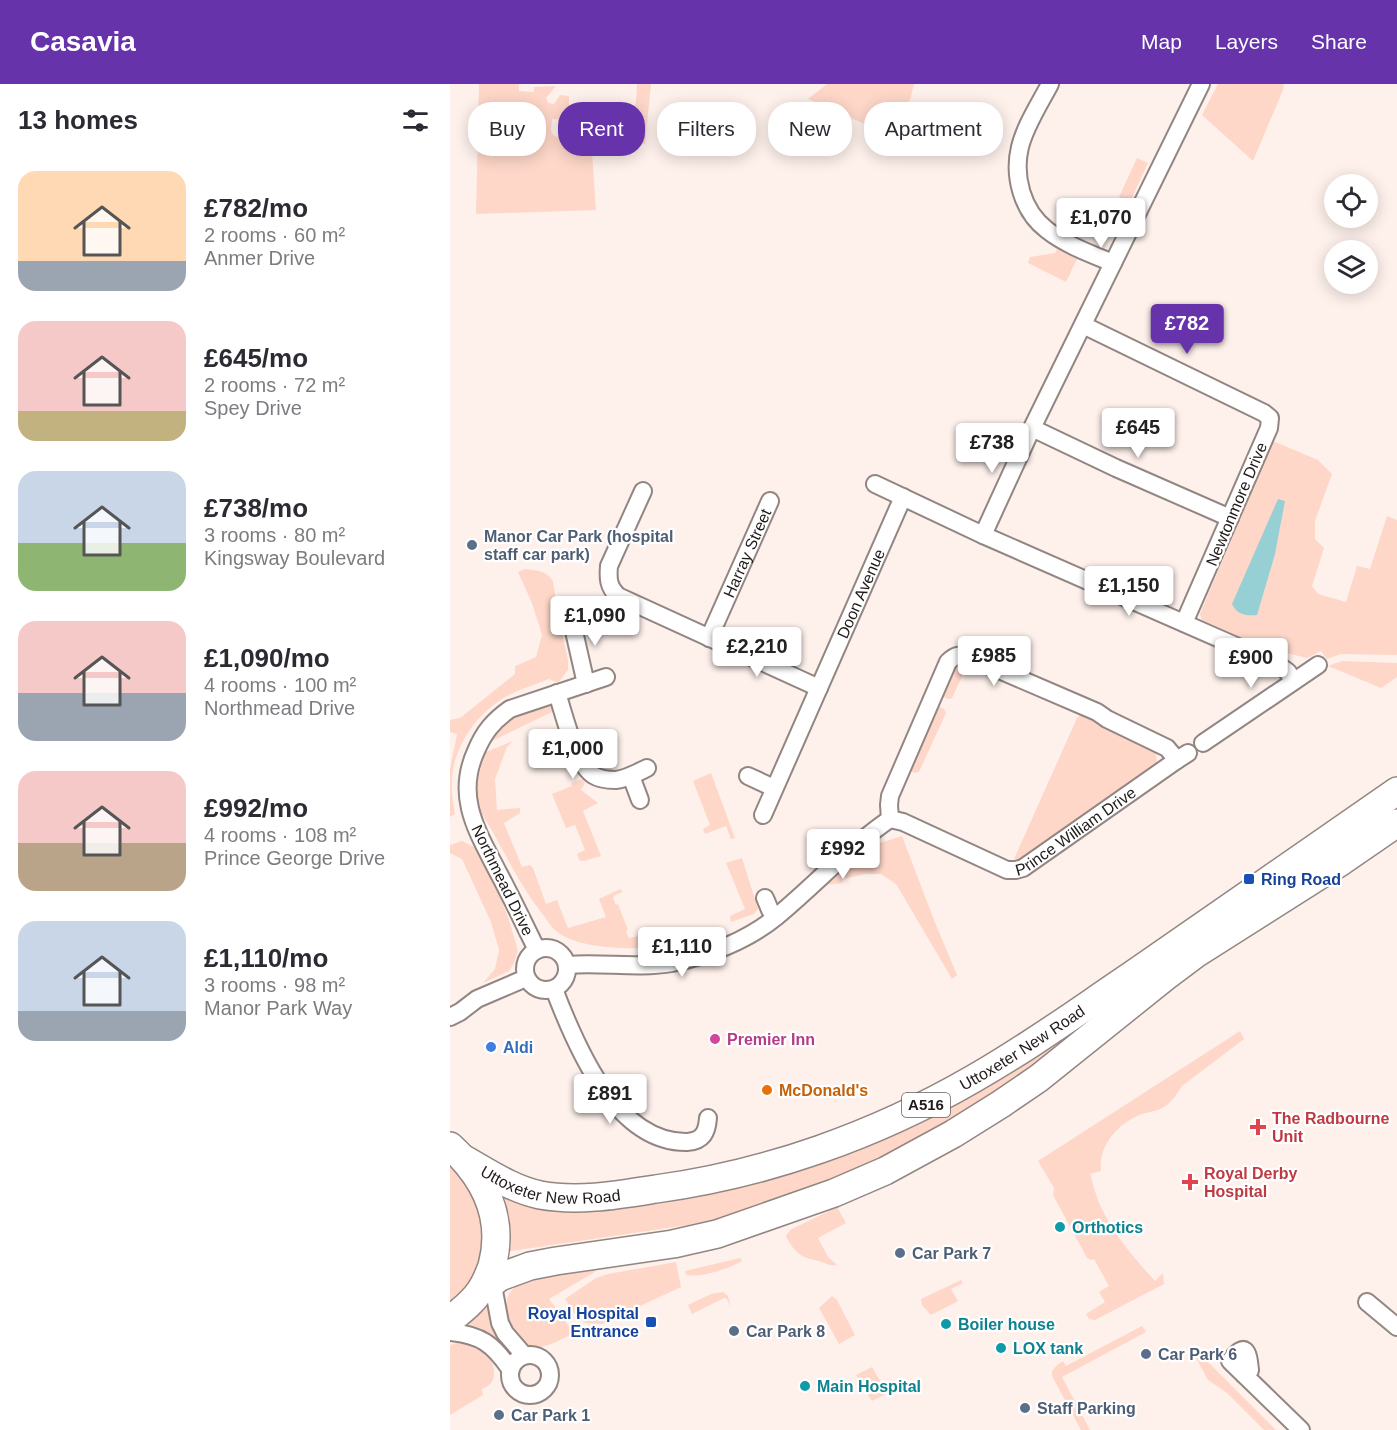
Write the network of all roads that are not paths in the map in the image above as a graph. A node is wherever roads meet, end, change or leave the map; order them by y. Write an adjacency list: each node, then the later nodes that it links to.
1 (1050, 84): 3 (street)
2 (1201, 84): 3 (street)
3 (1113, 263): 4 (street)
4 (1083, 325): 5 (street); 10 (street, Newtonmore Drive)
5 (1032, 428): 10 (street); 11 (street)
6 (875, 484): 8 (street)
7 (643, 490): 14 (street)
8 (903, 497): 11 (street); 19 (street, Doon Avenue)
9 (770, 501): 14 (street, Harray Street)
10 (1230, 518): 13 (street, Newtonmore Drive)
11 (983, 535): 13 (street)
12 (571, 618): 18 (street)
13 (1185, 623): 17 (street)
14 (709, 638): 19 (street)
15 (1318, 665): 17 (street)
16 (606, 677): 18 (street, Northmead Drive)
17 (1293, 681): 21 (street)
18 (586, 684): 20 (street, Northmead Drive)
19 (819, 688): 25 (street, Doon Avenue)
20 (557, 693): 23 (street); 33 (street, Northmead Drive)
21 (1203, 743)
22 (647, 768): 23 (street)
23 (631, 776): 27 (street)
24 (748, 777): 25 (street)
25 (774, 788): 28 (street, Doon Avenue)
26 (1397, 791): 41 (highway, Uttoxeter New Road / A516)
27 (640, 800)
28 (763, 815)
29 (890, 819): 29 (street, Prince William Drive); 32 (street)
30 (1397, 823): 42 (highway, Uttoxeter New Road / A516)
31 (765, 898): 32 (street)
32 (776, 917): 34 (street)
33 (537, 950): 34 (street); 35 (street)
34 (567, 965): 36 (street)
35 (526, 978): 36 (street); 37 (street)
36 (554, 989): 40 (street)
37 (477, 999): 38 (street); 39 (street)
38 (450, 1003)
39 (450, 1017)
40 (708, 1118)
41 (457, 1152): 42 (highway, A516)
42 (488, 1281): 44 (highway, A516); 47 (street)
43 (1367, 1302): 45 (street)
44 (450, 1320)
45 (1397, 1327)
46 (450, 1332): 49 (street)
47 (524, 1355): 49 (street); 49 (street)
48 (1230, 1361): 50 (street)
49 (510, 1369)
50 (1301, 1430)

